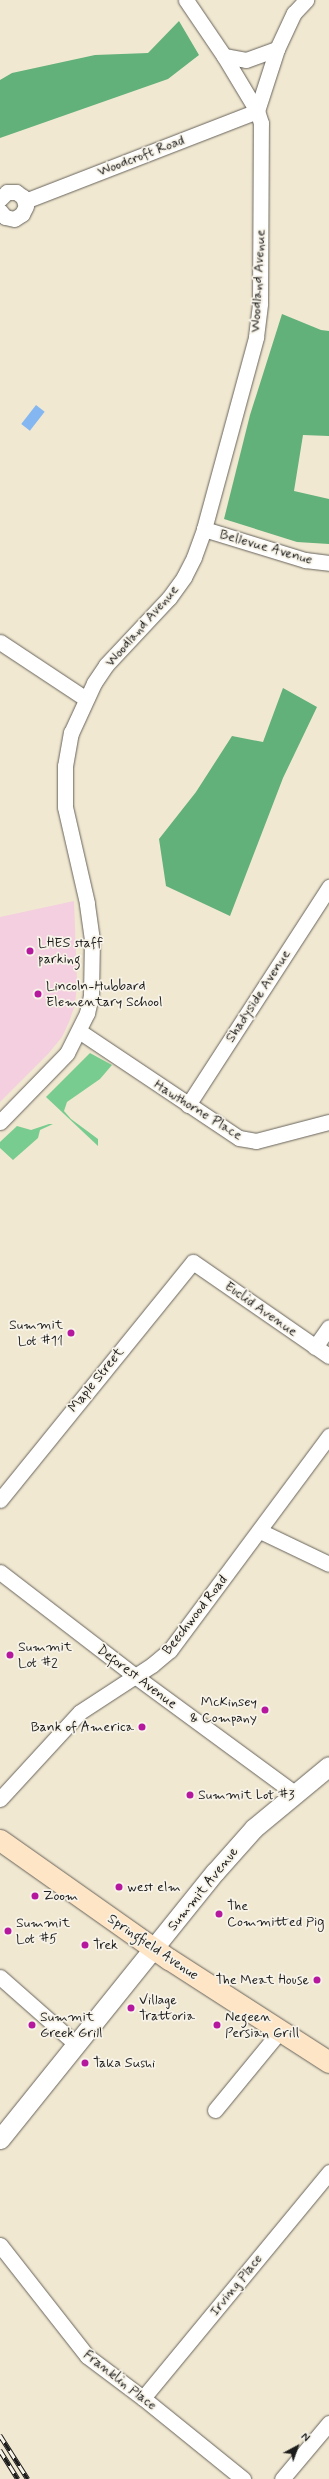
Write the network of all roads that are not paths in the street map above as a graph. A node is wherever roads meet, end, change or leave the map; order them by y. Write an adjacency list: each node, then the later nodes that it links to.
1 (186, 0): 4 (street, Woodland Avenue)
2 (306, 0): 3 (street)
3 (277, 49): 4 (street); 5 (street)
4 (224, 56): 5 (street, Woodland Avenue)
5 (257, 110): 7 (street, Woodcroft Road); 9 (street, Woodland Avenue)
6 (0, 199): 7 (street)
7 (25, 201): 8 (street)
8 (0, 211)
9 (204, 529): 10 (street, Bellevue Avenue); 12 (street, Woodland Avenue)
10 (329, 563)
11 (0, 642): 12 (street)
12 (86, 699): 14 (street, Woodland Avenue)
13 (329, 888): 15 (street, Shadyside Avenue)
14 (80, 1031): 15 (street, Hawthorne Place); 16 (street, Woodland Avenue)
15 (188, 1105): 17 (street, Hawthorne Place)
16 (0, 1122)
17 (329, 1122)
18 (193, 1262): 20 (street, Euclid Avenue); 23 (street, Maple Street)
19 (329, 1327): 20 (street)
20 (315, 1347): 21 (street, Euclid Avenue)
21 (329, 1356)
22 (329, 1436): 24 (street, Beechwood Road)
23 (0, 1500)
24 (260, 1531): 25 (street); 27 (street, Beechwood Road)
25 (329, 1564)
26 (0, 1572): 27 (street, Deforest Avenue)
27 (135, 1676): 29 (street, Deforest Avenue); 30 (street, Beechwood Road)
28 (329, 1766): 29 (street, Summit Avenue)
29 (294, 1793): 32 (street, Summit Avenue)
30 (0, 1799)
31 (0, 1840): 32 (main road, Springfield Avenue)
32 (154, 1949): 34 (main road, Springfield Avenue); 35 (street, Summit Avenue)
33 (0, 1977): 35 (street)
34 (280, 2031): 36 (main road, Springfield Avenue); 37 (street)
35 (77, 2045): 38 (street, Summit Avenue)
36 (329, 2062)
37 (215, 2110)
38 (0, 2139)
39 (329, 2172): 41 (street, Irving Place)
40 (0, 2245): 41 (street, Franklin Place)
41 (143, 2398): 43 (street, Franklin Place)
42 (329, 2423): 44 (street)
43 (243, 2479)
44 (282, 2479)

